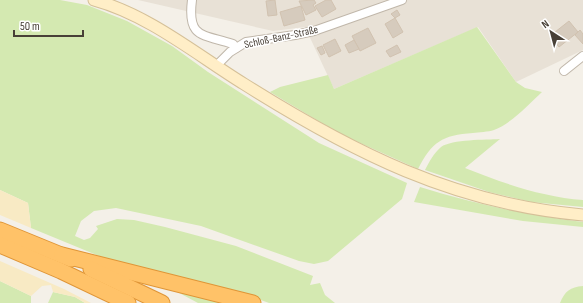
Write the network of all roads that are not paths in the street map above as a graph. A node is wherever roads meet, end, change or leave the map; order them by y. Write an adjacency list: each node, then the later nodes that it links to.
1 (94, 0): 6 (street)
2 (192, 0): 4 (street)
3 (402, 0): 4 (street, Schloß-Banz-Straße)
4 (233, 50): 6 (street)
5 (583, 56): 7 (street)
6 (216, 66): 8 (street)
7 (564, 72)
8 (583, 215)
9 (0, 230): 11 (highway)
10 (0, 246): 12 (highway)
11 (62, 255): 15 (highway); 16 (highway)
12 (61, 271): 13 (highway); 14 (highway)
13 (106, 303)
14 (128, 303)
15 (162, 303)
16 (252, 303)

